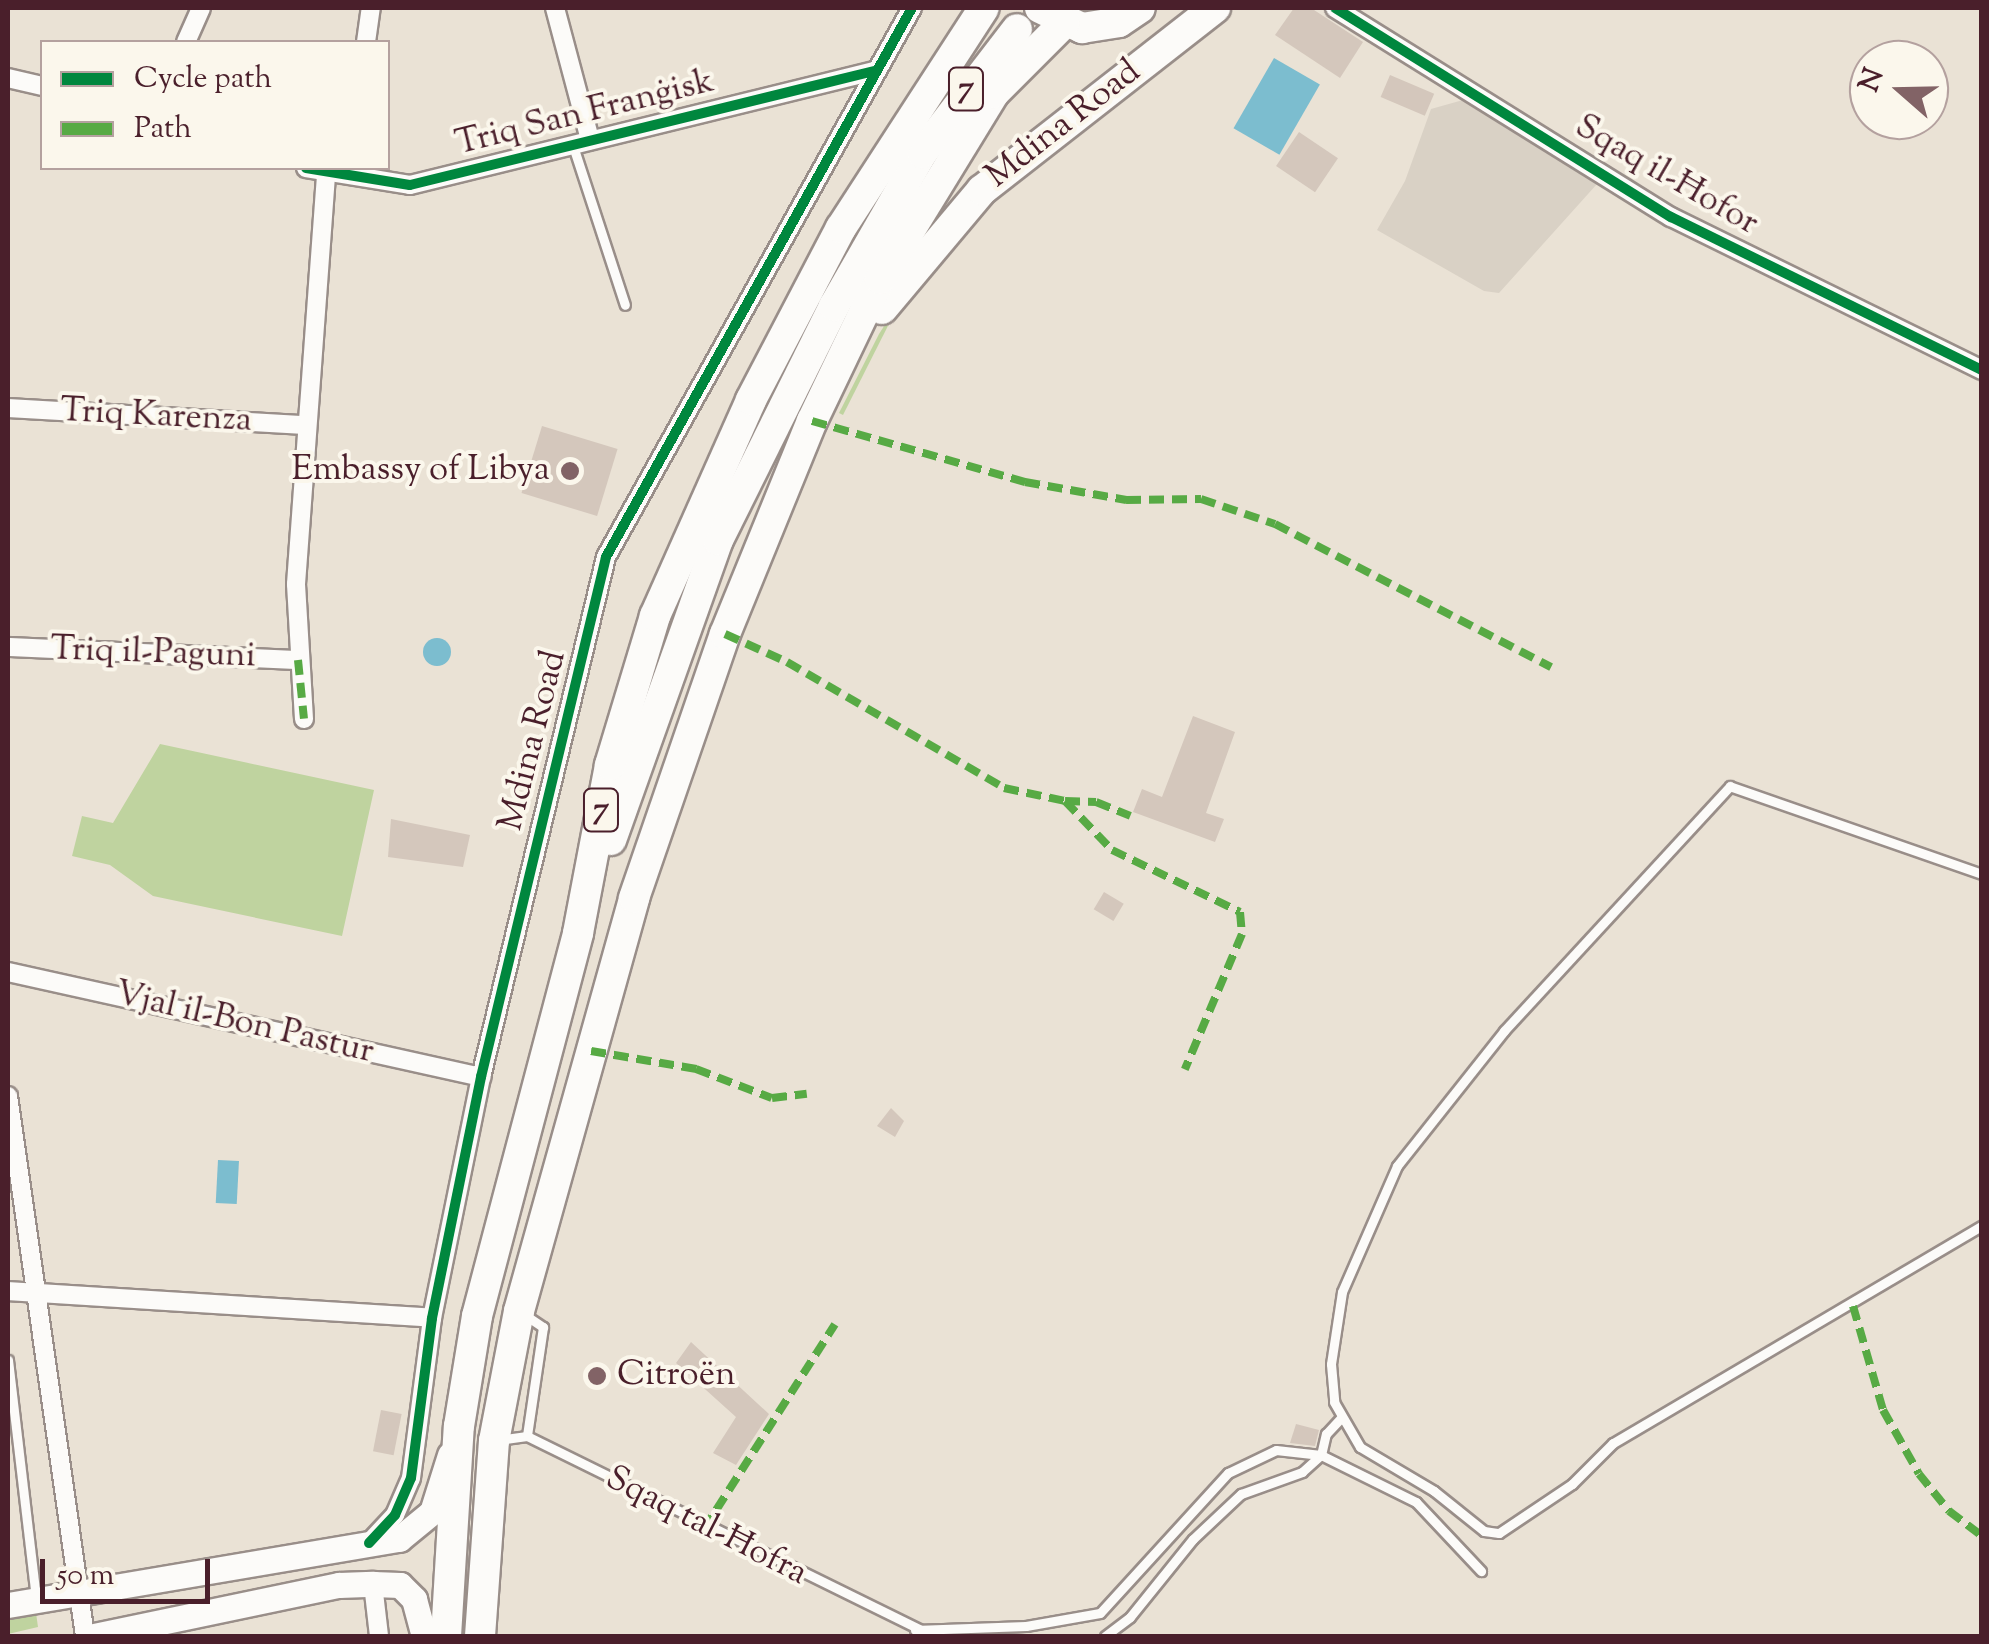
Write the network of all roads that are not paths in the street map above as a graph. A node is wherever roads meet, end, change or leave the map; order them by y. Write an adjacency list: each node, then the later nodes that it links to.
1 (200, 8): 11 (street)
2 (371, 8): 12 (street)
3 (554, 8): 16 (street)
4 (912, 8): 13 (street, Mdina Road)
5 (984, 8): 27 (highway, 7)
6 (1140, 8): 9 (highway, Mdina Road)
7 (1215, 8): 21 (highway, Mdina Road)
8 (1335, 8): 19 (street, Sqaq il-Ħofor)
9 (1052, 15): 21 (highway, Mdina Road)
10 (1017, 29): 27 (highway, 7)
11 (187, 40)
12 (366, 40)
13 (877, 70): 16 (street, Triq San Franġisk); 29 (street, Mdina Road)
14 (8, 78): 15 (street)
15 (40, 86)
16 (581, 142): 17 (street, Triq San Franġisk); 18 (lane)
17 (338, 173): 22 (street)
18 (624, 305)
19 (1982, 370)
20 (8, 408): 22 (street, Triq Karenza)
21 (817, 412): 34 (highway, Mdina Road / 7)
22 (305, 425): 24 (street)
23 (8, 647): 24 (street, Triq il-Paguni)
24 (298, 660): 25 (street)
25 (304, 719)
26 (1982, 874): 37 (lane)
27 (578, 932): 38 (highway, 7)
28 (8, 972): 29 (street, Vjal il-Bon Pastur)
29 (481, 1077): 35 (street, Mdina Road)
30 (8, 1096): 32 (street)
31 (1982, 1226): 37 (lane)
32 (32, 1290): 33 (street); 35 (street); 45 (street)
33 (8, 1292)
34 (518, 1310): 39 (lane); 40 (highway, Mdina Road / 7)
35 (432, 1318): 42 (street, Mdina Road)
36 (8, 1360): 46 (lane)
37 (1341, 1418): 41 (lane)
38 (460, 1426): 42 (main road); 54 (highway, 7)
39 (527, 1436): 40 (lane); 48 (lane, Sqaq tal-Ħofra)
40 (494, 1440): 49 (highway, Mdina Road / 7)
41 (1322, 1455): 43 (lane, Sqaq tal-Ħofra); 48 (lane, Sqaq tal-Ħofra); 56 (lane)
42 (369, 1544): 45 (main road)
43 (1481, 1571)
44 (373, 1584): 51 (main road); 52 (street); 53 (main road)
45 (75, 1590): 46 (main road); 50 (street)
46 (36, 1600): 47 (main road)
47 (8, 1605)
48 (915, 1630): 55 (lane, Sqaq tal-Ħofra)
49 (480, 1631)
50 (86, 1636)
51 (94, 1636)
52 (379, 1636)
53 (424, 1636)
54 (446, 1636)
55 (932, 1636)
56 (1105, 1636)

